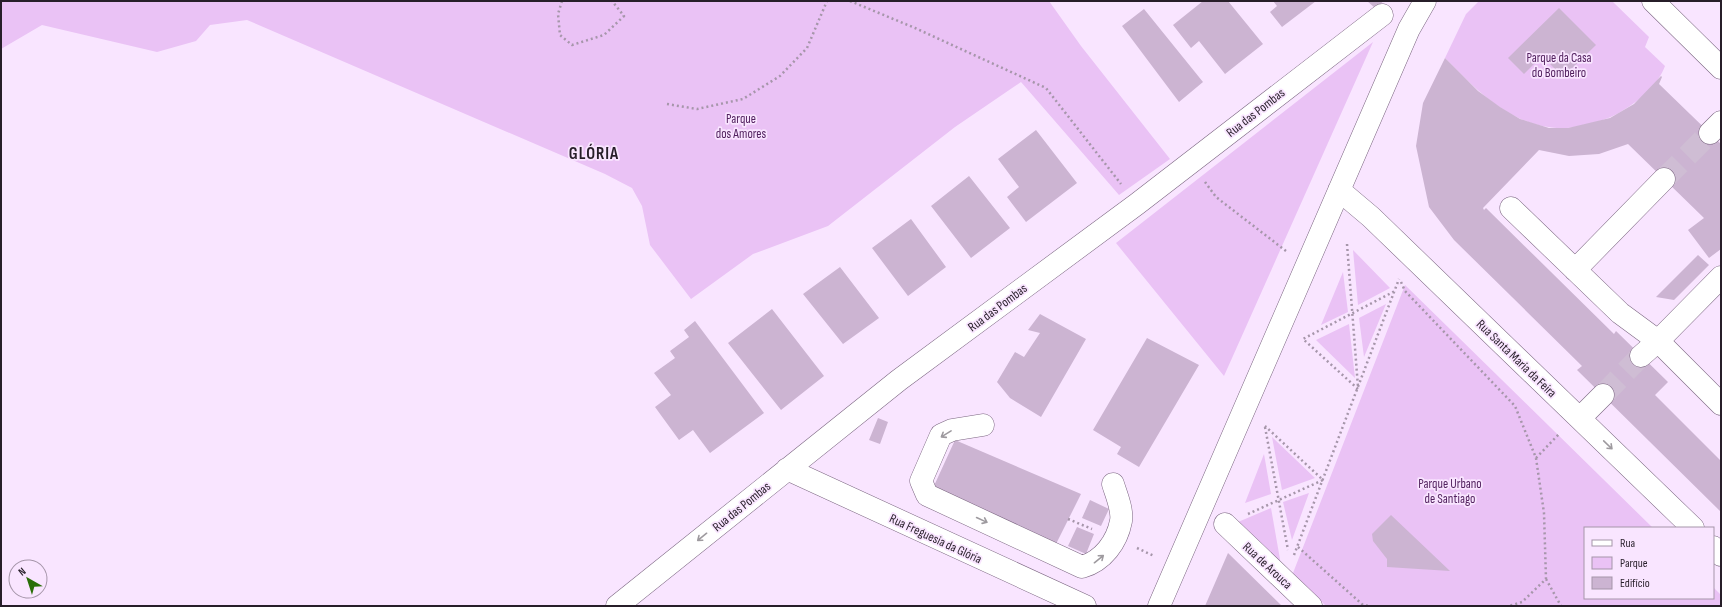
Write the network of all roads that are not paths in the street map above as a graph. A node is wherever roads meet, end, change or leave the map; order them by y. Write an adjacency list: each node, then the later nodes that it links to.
1 (1425, 1): 6 (street)
2 (1653, 1): 4 (street)
3 (1382, 15): 16 (street, Rua das Pombas)
4 (1720, 63)
5 (1664, 179): 8 (street)
6 (1340, 190): 14 (street, Rua Santa Maria da Feira); 22 (street)
7 (1510, 208): 8 (street)
8 (1575, 270): 10 (street)
9 (1721, 277): 10 (street)
10 (1658, 341): 11 (street); 13 (street)
11 (1641, 356)
12 (1602, 395): 14 (street)
13 (1721, 404)
14 (1580, 418): 19 (street, Rua Santa Maria da Feira, one-way to 19)
15 (983, 425): 17 (street, one-way to 17)
16 (787, 469): 20 (street, Rua das Pombas, one-way to 20); 21 (street, Rua Freguesia da Glória)
17 (1112, 484)
18 (1225, 524): 23 (street, Rua de Arouca)
19 (1692, 527)
20 (617, 606)
21 (1085, 606)
22 (1159, 606)
23 (1311, 606)

